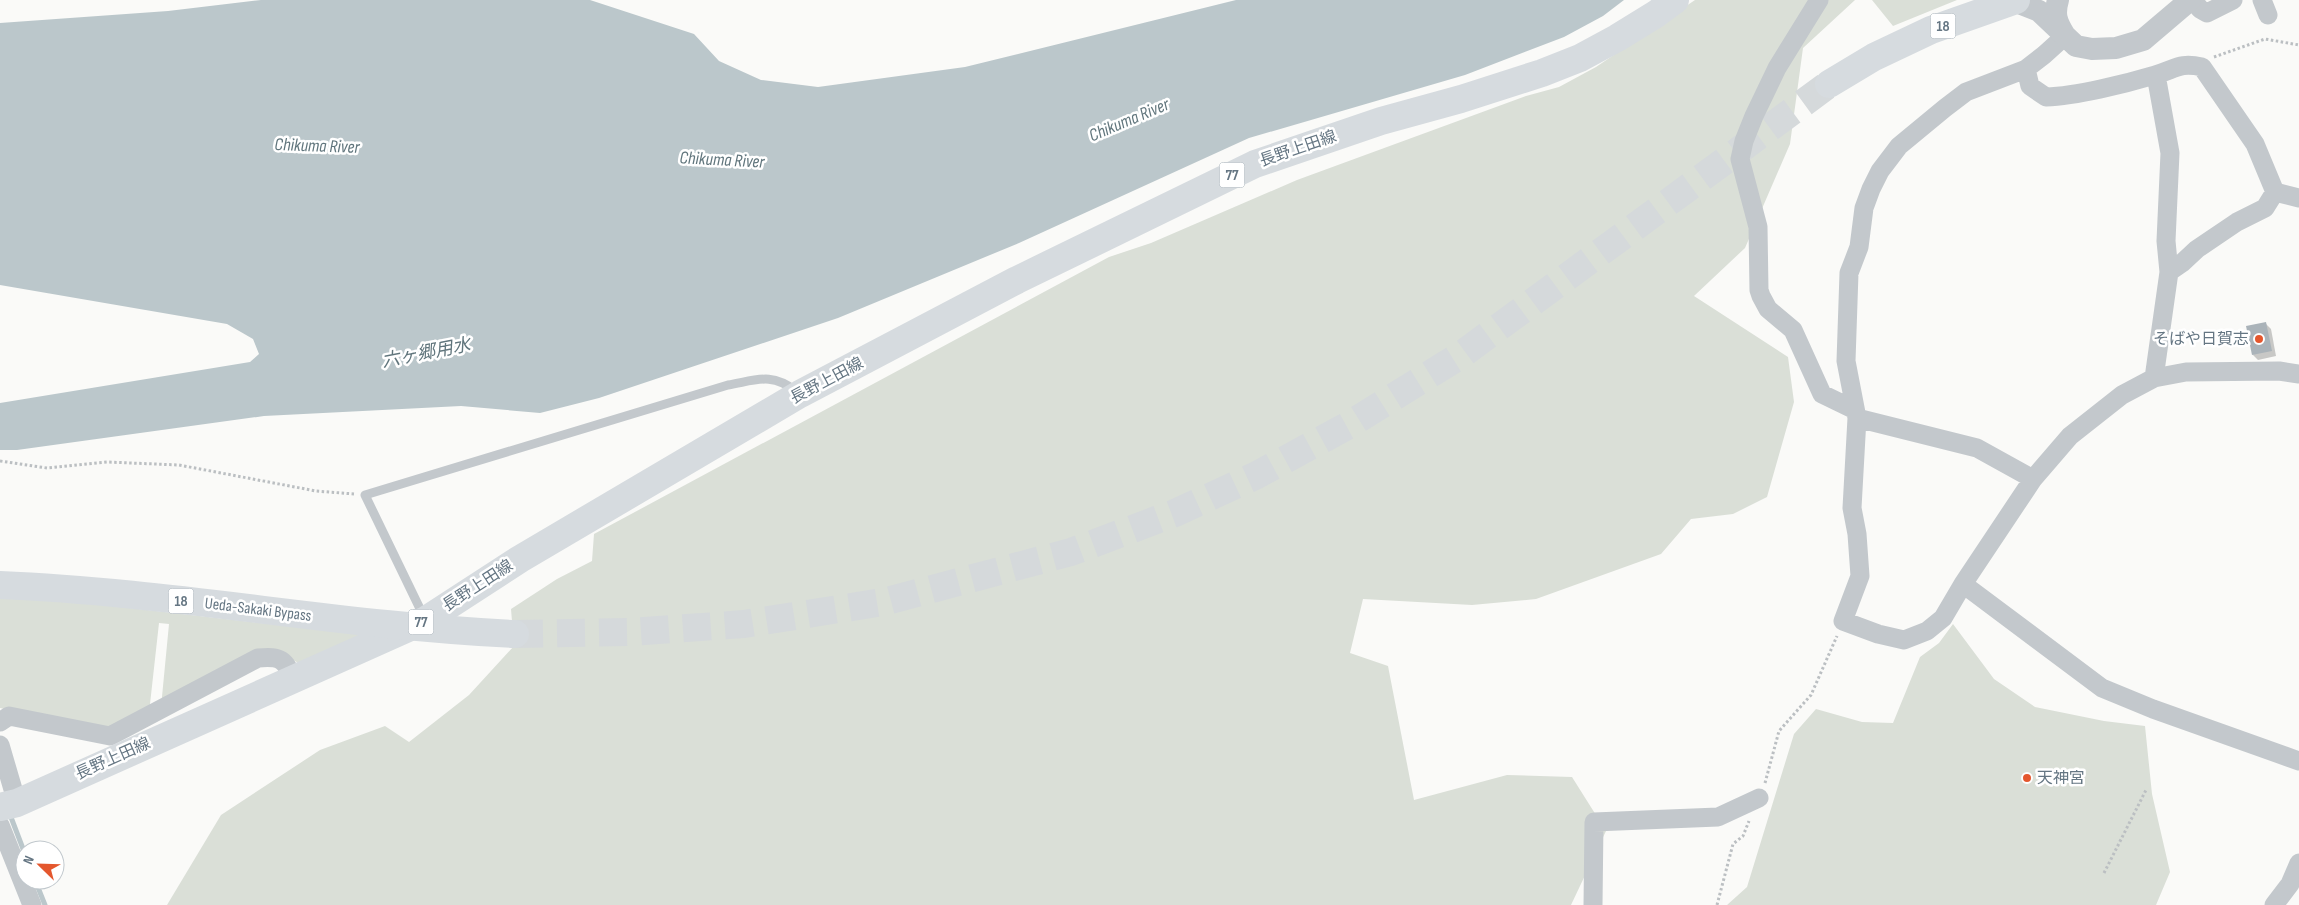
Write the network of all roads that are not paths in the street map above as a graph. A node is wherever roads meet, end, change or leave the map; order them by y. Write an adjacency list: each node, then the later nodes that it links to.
1 (1675, 0): 16 (main road, 長野上田線 / 77)
2 (1819, 0): 17 (street)
3 (2015, 0): 7 (street); 10 (main road, 18)
4 (2058, 0): 7 (street)
5 (2192, 0): 6 (street); 7 (street)
6 (2233, 0)
7 (2065, 36): 8 (street)
8 (2026, 69): 9 (street); 17 (street)
9 (2156, 75): 11 (street); 13 (street)
10 (1829, 84)
11 (2275, 192): 12 (street); 13 (street)
12 (2299, 198)
13 (2168, 272): 15 (street)
14 (2299, 374): 15 (street)
15 (2154, 378): 18 (street)
16 (800, 394): 21 (main road, 長野上田線 / 77); 21 (lane)
17 (1856, 414): 18 (street); 19 (street)
18 (2033, 479): 19 (street)
19 (1963, 584): 26 (street)
20 (0, 585): 22 (main road, Ueda-Sakaki Bypass / 18)
21 (426, 620): 23 (main road, 長野上田線 / 77)
22 (516, 634)
23 (294, 680): 24 (street); 28 (main road, 長野上田線 / 77)
24 (0, 722)
25 (0, 745): 28 (street)
26 (2299, 761)
27 (1759, 798): 31 (street)
28 (7, 810): 30 (street)
29 (2299, 863): 32 (street)
30 (32, 905)
31 (1594, 905)
32 (2274, 905)

